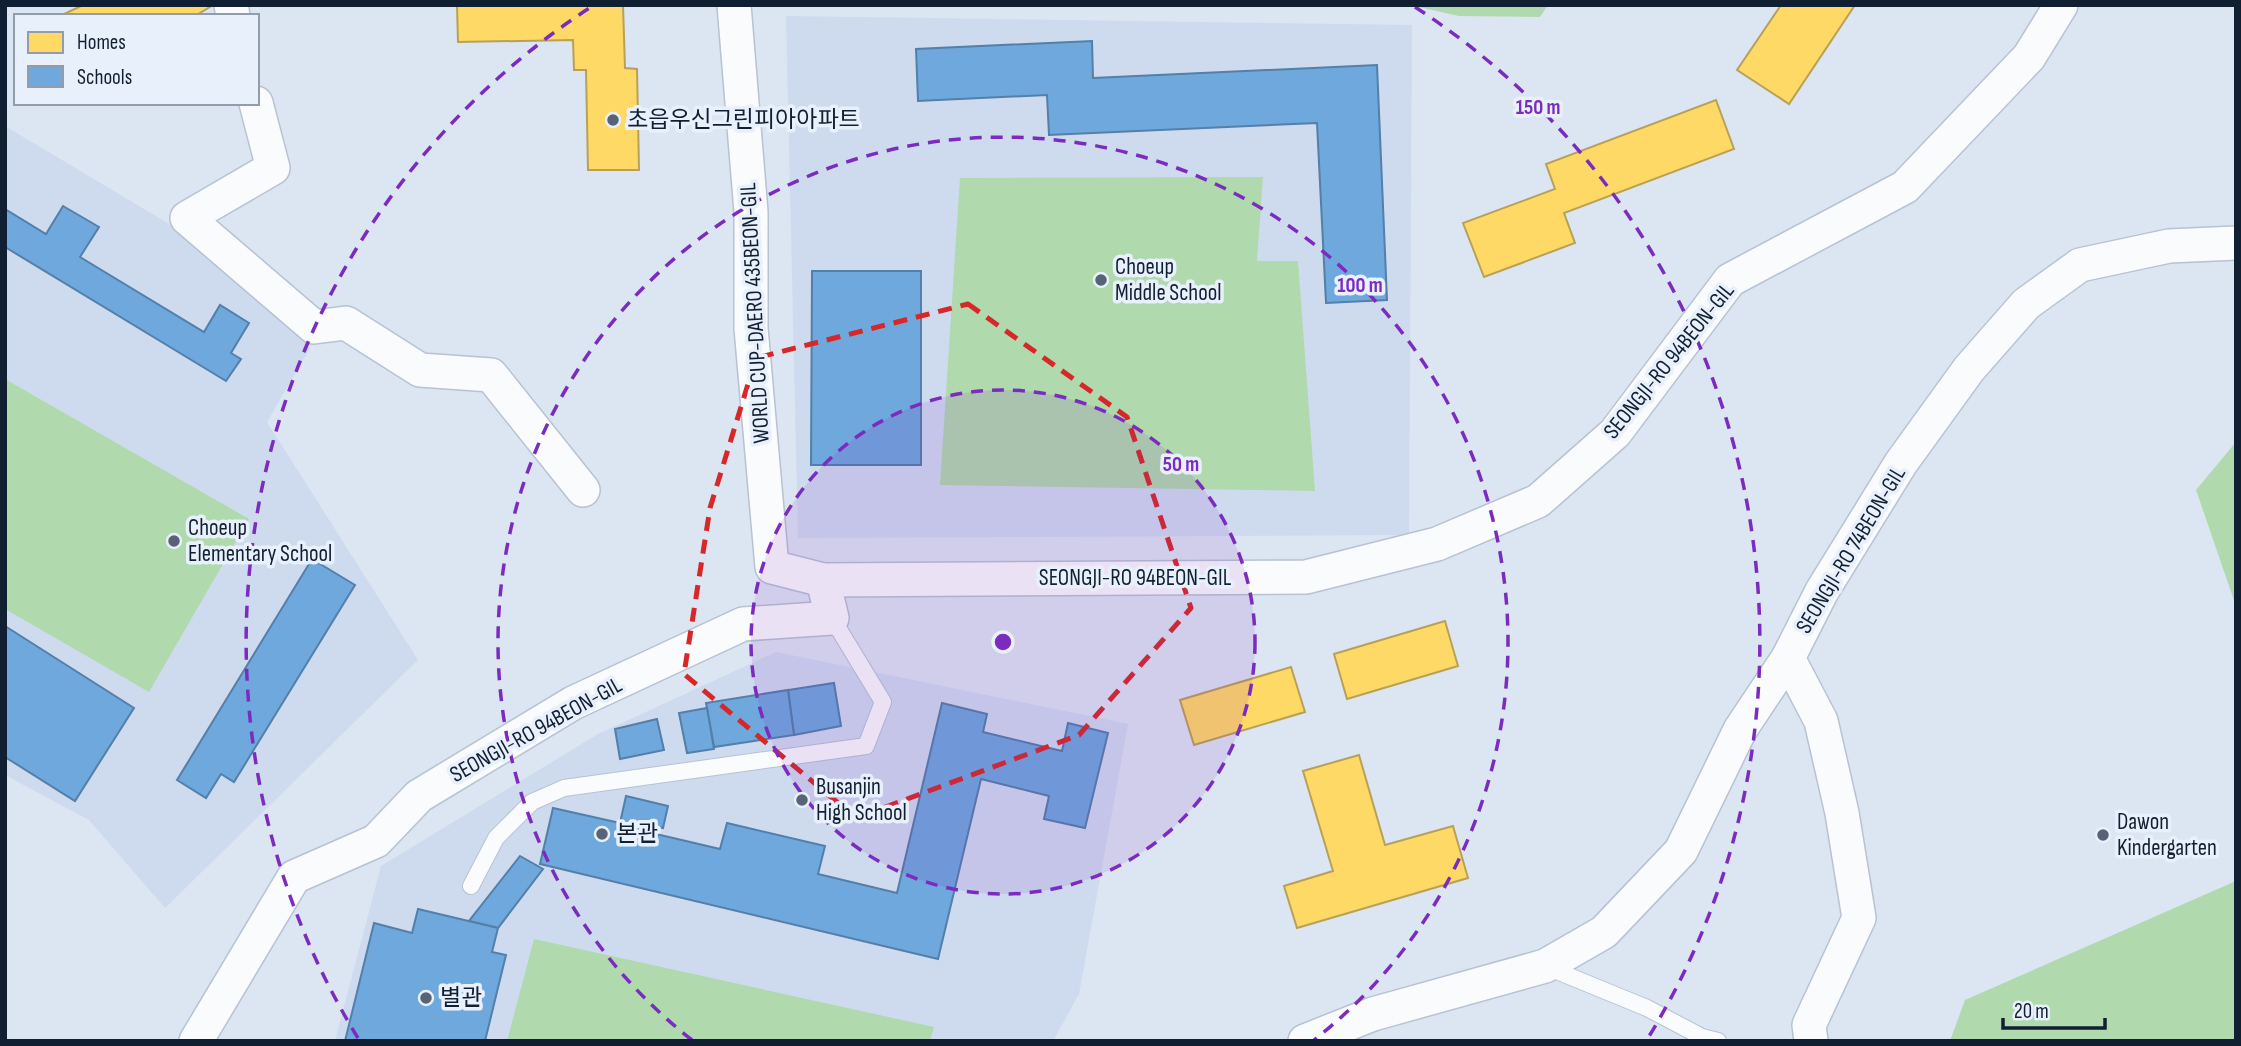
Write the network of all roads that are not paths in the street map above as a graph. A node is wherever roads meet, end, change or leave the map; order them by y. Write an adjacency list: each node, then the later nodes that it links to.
1 (734, 5): 6 (street, WORLD CUP-DAERO 435BEON-GIL)
2 (2061, 5): 6 (street, SEONGJI-RO 94BEON-GIL)
3 (257, 105): 5 (street)
4 (2236, 243): 8 (street, SEONGJI-RO 74BEON-GIL)
5 (583, 490)
6 (823, 580): 7 (street)
7 (832, 618): 9 (lane); 12 (street, SEONGJI-RO 94BEON-GIL)
8 (1788, 658): 10 (street, SEONGJI-RO 74BEON-GIL); 14 (street)
9 (471, 886)
10 (1545, 966): 11 (lane); 13 (street, SEONGJI-RO 74BEON-GIL)
11 (1707, 1039)
12 (195, 1041)
13 (1305, 1041)
14 (1811, 1041)

